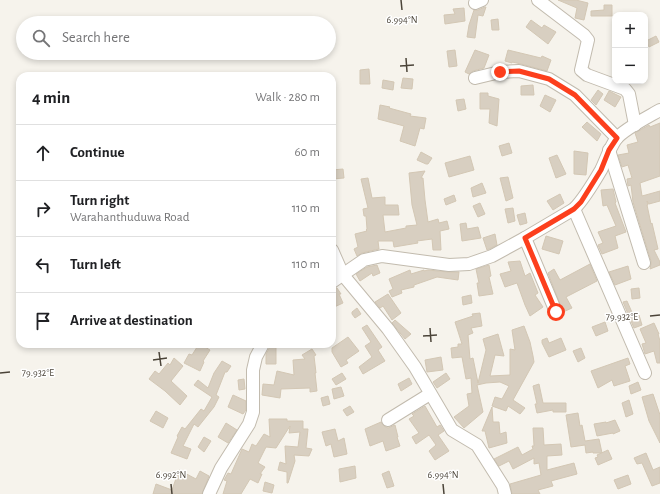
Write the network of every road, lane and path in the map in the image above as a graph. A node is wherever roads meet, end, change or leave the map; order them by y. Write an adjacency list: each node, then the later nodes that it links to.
1 (538, 0): 4 (street)
2 (475, 78): 5 (street)
3 (660, 110): 4 (street)
4 (635, 125): 5 (street)
5 (617, 138): 6 (street)
6 (609, 150): 7 (street); 10 (street)
7 (574, 209): 8 (street); 15 (street)
8 (525, 238): 11 (street); 13 (street)
9 (336, 259): 11 (street)
10 (644, 263)
11 (343, 275): 12 (street); 16 (street)
12 (336, 279)
13 (556, 312)
14 (261, 348): 18 (street)
15 (645, 373)
16 (430, 394): 17 (street); 19 (street)
17 (388, 420)
18 (209, 494)
19 (505, 494)

